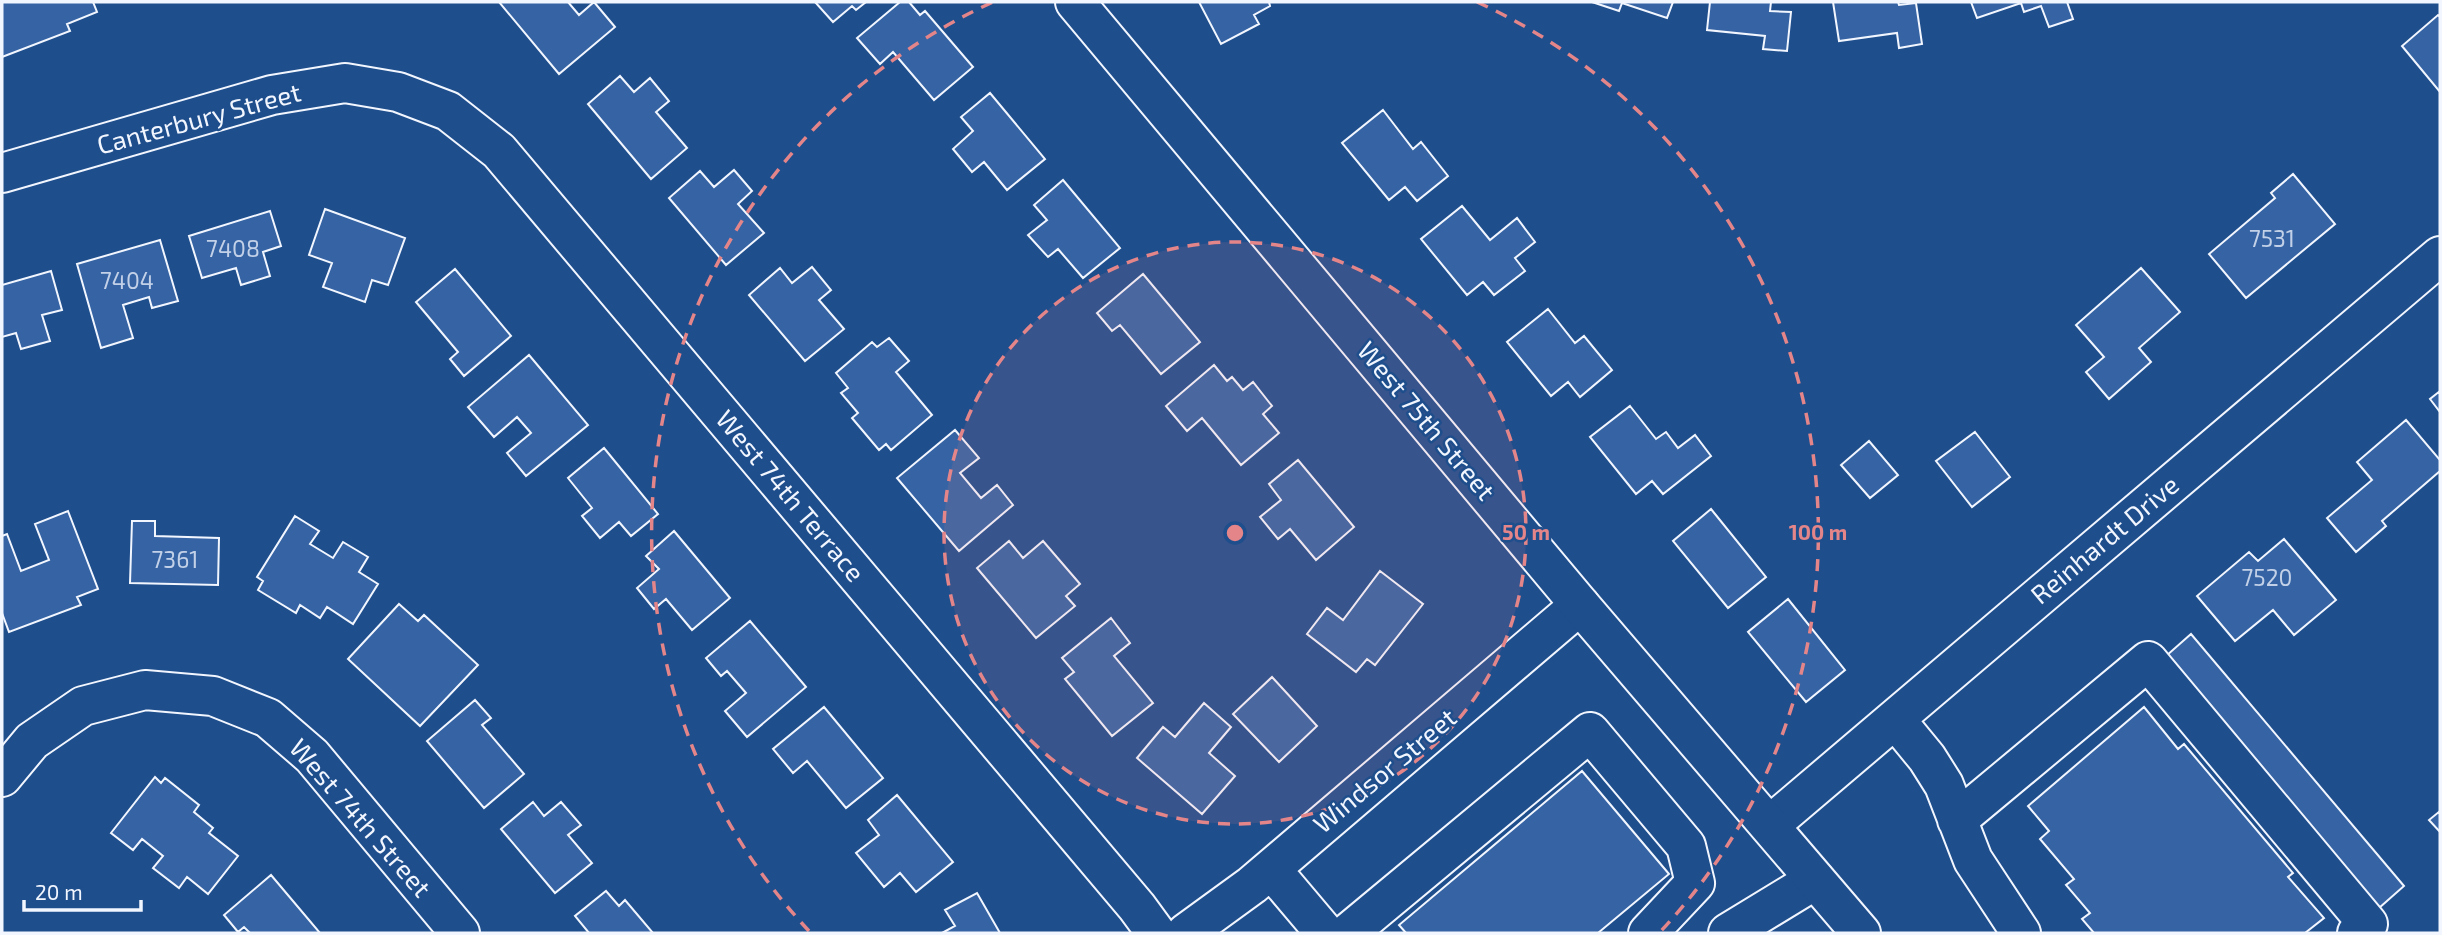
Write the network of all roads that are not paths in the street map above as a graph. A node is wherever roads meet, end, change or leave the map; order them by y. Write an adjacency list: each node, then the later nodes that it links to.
1 (1075, 2): 5 (street, West 75th Street)
2 (398, 92): 3 (street, Canterbury Street); 13 (street, West 74th Terrace)
3 (2, 173)
4 (2440, 256): 6 (street, Reinhardt Drive)
5 (1580, 605): 9 (street, West 75th Street); 10 (street, Windsor Street)
6 (1895, 719): 8 (street); 9 (street, Reinhardt Drive)
7 (2, 777): 12 (street, West 74th Street)
8 (1957, 820): 20 (street); 21 (street)
9 (1770, 825): 11 (street, West 75th Street)
10 (1271, 869): 14 (street, Windsor Street); 15 (street)
11 (1815, 880): 18 (street); 19 (street, West 75th Street)
12 (460, 933)
13 (1156, 933)
14 (1186, 933)
15 (1325, 933)
16 (1348, 933): 17 (street)
17 (1648, 933)
18 (1728, 933)
19 (1861, 933)
20 (2021, 933)
21 (2357, 933)

